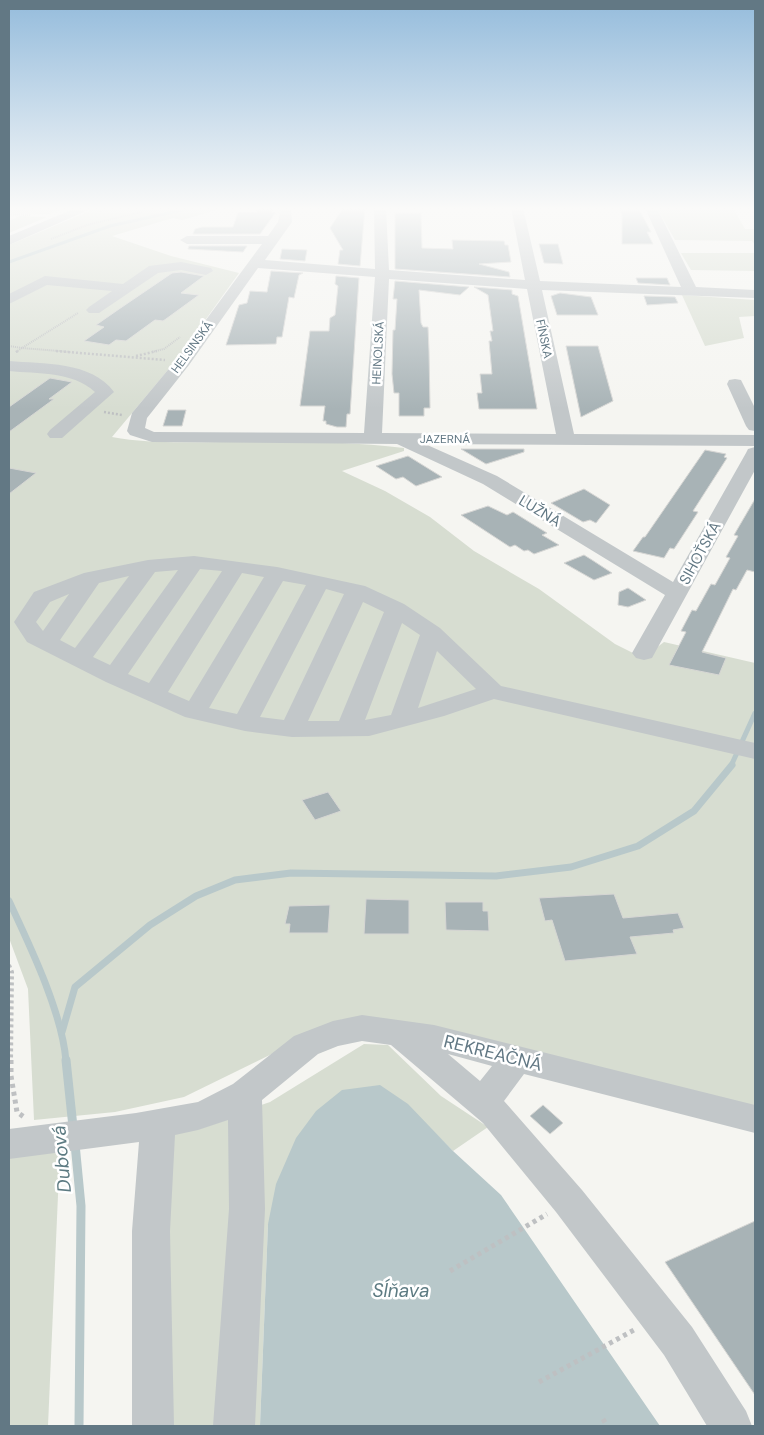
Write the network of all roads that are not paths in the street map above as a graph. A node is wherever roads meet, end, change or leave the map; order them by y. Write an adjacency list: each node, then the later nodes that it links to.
1 (382, 274): 20 (street, HEINOLSKÁ)
2 (145, 275): 11 (street)
3 (246, 275): 17 (street, HELSINSKÁ)
4 (395, 275): 8 (street)
5 (531, 275): 8 (street, FÍNSKA)
6 (682, 275): 10 (street)
7 (45, 280): 9 (street); 11 (street); 13 (street)
8 (533, 285): 10 (street); 22 (street, FÍNSKA)
9 (9, 286)
10 (690, 291): 12 (street)
11 (118, 293): 14 (street)
12 (755, 294)
13 (9, 300)
14 (94, 310)
15 (9, 366): 19 (street)
16 (735, 384): 18 (street)
17 (137, 424): 20 (street, JAZERNÁ)
18 (755, 426)
19 (56, 434)
20 (373, 438): 21 (street, JAZERNÁ)
21 (397, 439): 22 (street, JAZERNÁ); 31 (street, LUŽNÁ)
22 (566, 440): 23 (street, JAZERNÁ)
23 (755, 441)
24 (755, 453): 31 (street, SIHOŤSKÁ)
25 (194, 562): 26 (street); 27 (street); 36 (street)
26 (148, 566): 35 (street); 35 (street)
27 (236, 566): 28 (street); 38 (street)
28 (277, 573): 29 (street); 39 (street)
29 (319, 581): 30 (street); 41 (street)
30 (357, 591): 32 (street); 43 (street)
31 (678, 594): 34 (street, SIHOŤSKÁ)
32 (396, 609): 33 (street); 42 (street)
33 (432, 633): 37 (street); 40 (street)
34 (644, 653)
35 (78, 660): 36 (street)
36 (114, 677): 38 (street)
37 (493, 691): 40 (street); 44 (street)
38 (154, 694): 39 (street)
39 (194, 712): 41 (street)
40 (402, 719): 42 (street)
41 (245, 724): 43 (street)
42 (349, 728): 43 (street)
43 (292, 729)
44 (755, 751)
45 (399, 1033): 46 (street, REKREAČNÁ); 47 (street, REKREAČNÁ); 48 (street)
46 (517, 1059): 48 (street); 49 (street, REKREAČNÁ)
47 (245, 1094): 50 (street, REKREAČNÁ); 53 (street)
48 (483, 1103): 54 (street)
49 (755, 1119)
50 (147, 1126): 51 (street, REKREAČNÁ); 52 (street)
51 (22, 1143)
52 (153, 1426)
53 (234, 1426)
54 (731, 1426)

